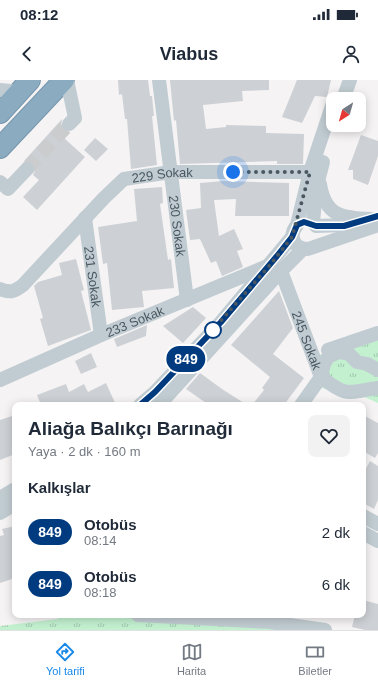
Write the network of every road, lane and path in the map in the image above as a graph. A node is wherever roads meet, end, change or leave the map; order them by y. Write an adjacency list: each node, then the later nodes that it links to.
1 (66, 80): 9 (highway); 11 (street)
2 (159, 80): 16 (street, 230 Sokak)
3 (340, 80): 7 (street)
4 (350, 80): 8 (street)
5 (25, 86): 6 (street); 9 (highway); 10 (highway)
6 (0, 90)
7 (336, 92)
8 (346, 92)
9 (49, 96): 14 (highway)
10 (0, 113)
11 (69, 124)
12 (326, 129): 17 (street)
13 (332, 132): 17 (street)
14 (0, 148)
15 (27, 169): 18 (street)
16 (172, 172): 17 (street, 229 Sokak); 19 (street, 229 Sokak); 26 (street, 230 Sokak)
17 (314, 174): 20 (street); 21 (street); 22 (street)
18 (0, 182)
19 (85, 218): 25 (street, 229 Sokak); 28 (street, 231 Sokak)
20 (376, 220): 21 (street); 23 (street)
21 (314, 225): 22 (street); 23 (street)
22 (294, 231): 23 (street); 24 (street)
23 (308, 248): 24 (street)
24 (275, 268): 26 (street, 233 Sokak); 29 (street, 245 Sokak); 34 (street)
25 (0, 289)
26 (187, 300): 28 (street, 233 Sokak)
27 (378, 333): 29 (street)
28 (101, 335): 32 (street, 233 Sokak)
29 (312, 355): 31 (street, 245 Sokak)
30 (378, 370): 31 (street)
31 (321, 377): 33 (street); 35 (street, 245 Sokak)
32 (0, 380)
33 (378, 388)
34 (156, 401)
35 (303, 402)
36 (12, 491): 37 (street)
37 (0, 498)
38 (12, 506): 39 (street)
39 (0, 512)
40 (366, 518): 41 (street)
41 (378, 524)
42 (366, 535): 43 (street)
43 (378, 541)
44 (194, 618): 45 (street)
45 (296, 621): 46 (street)
46 (325, 630)

